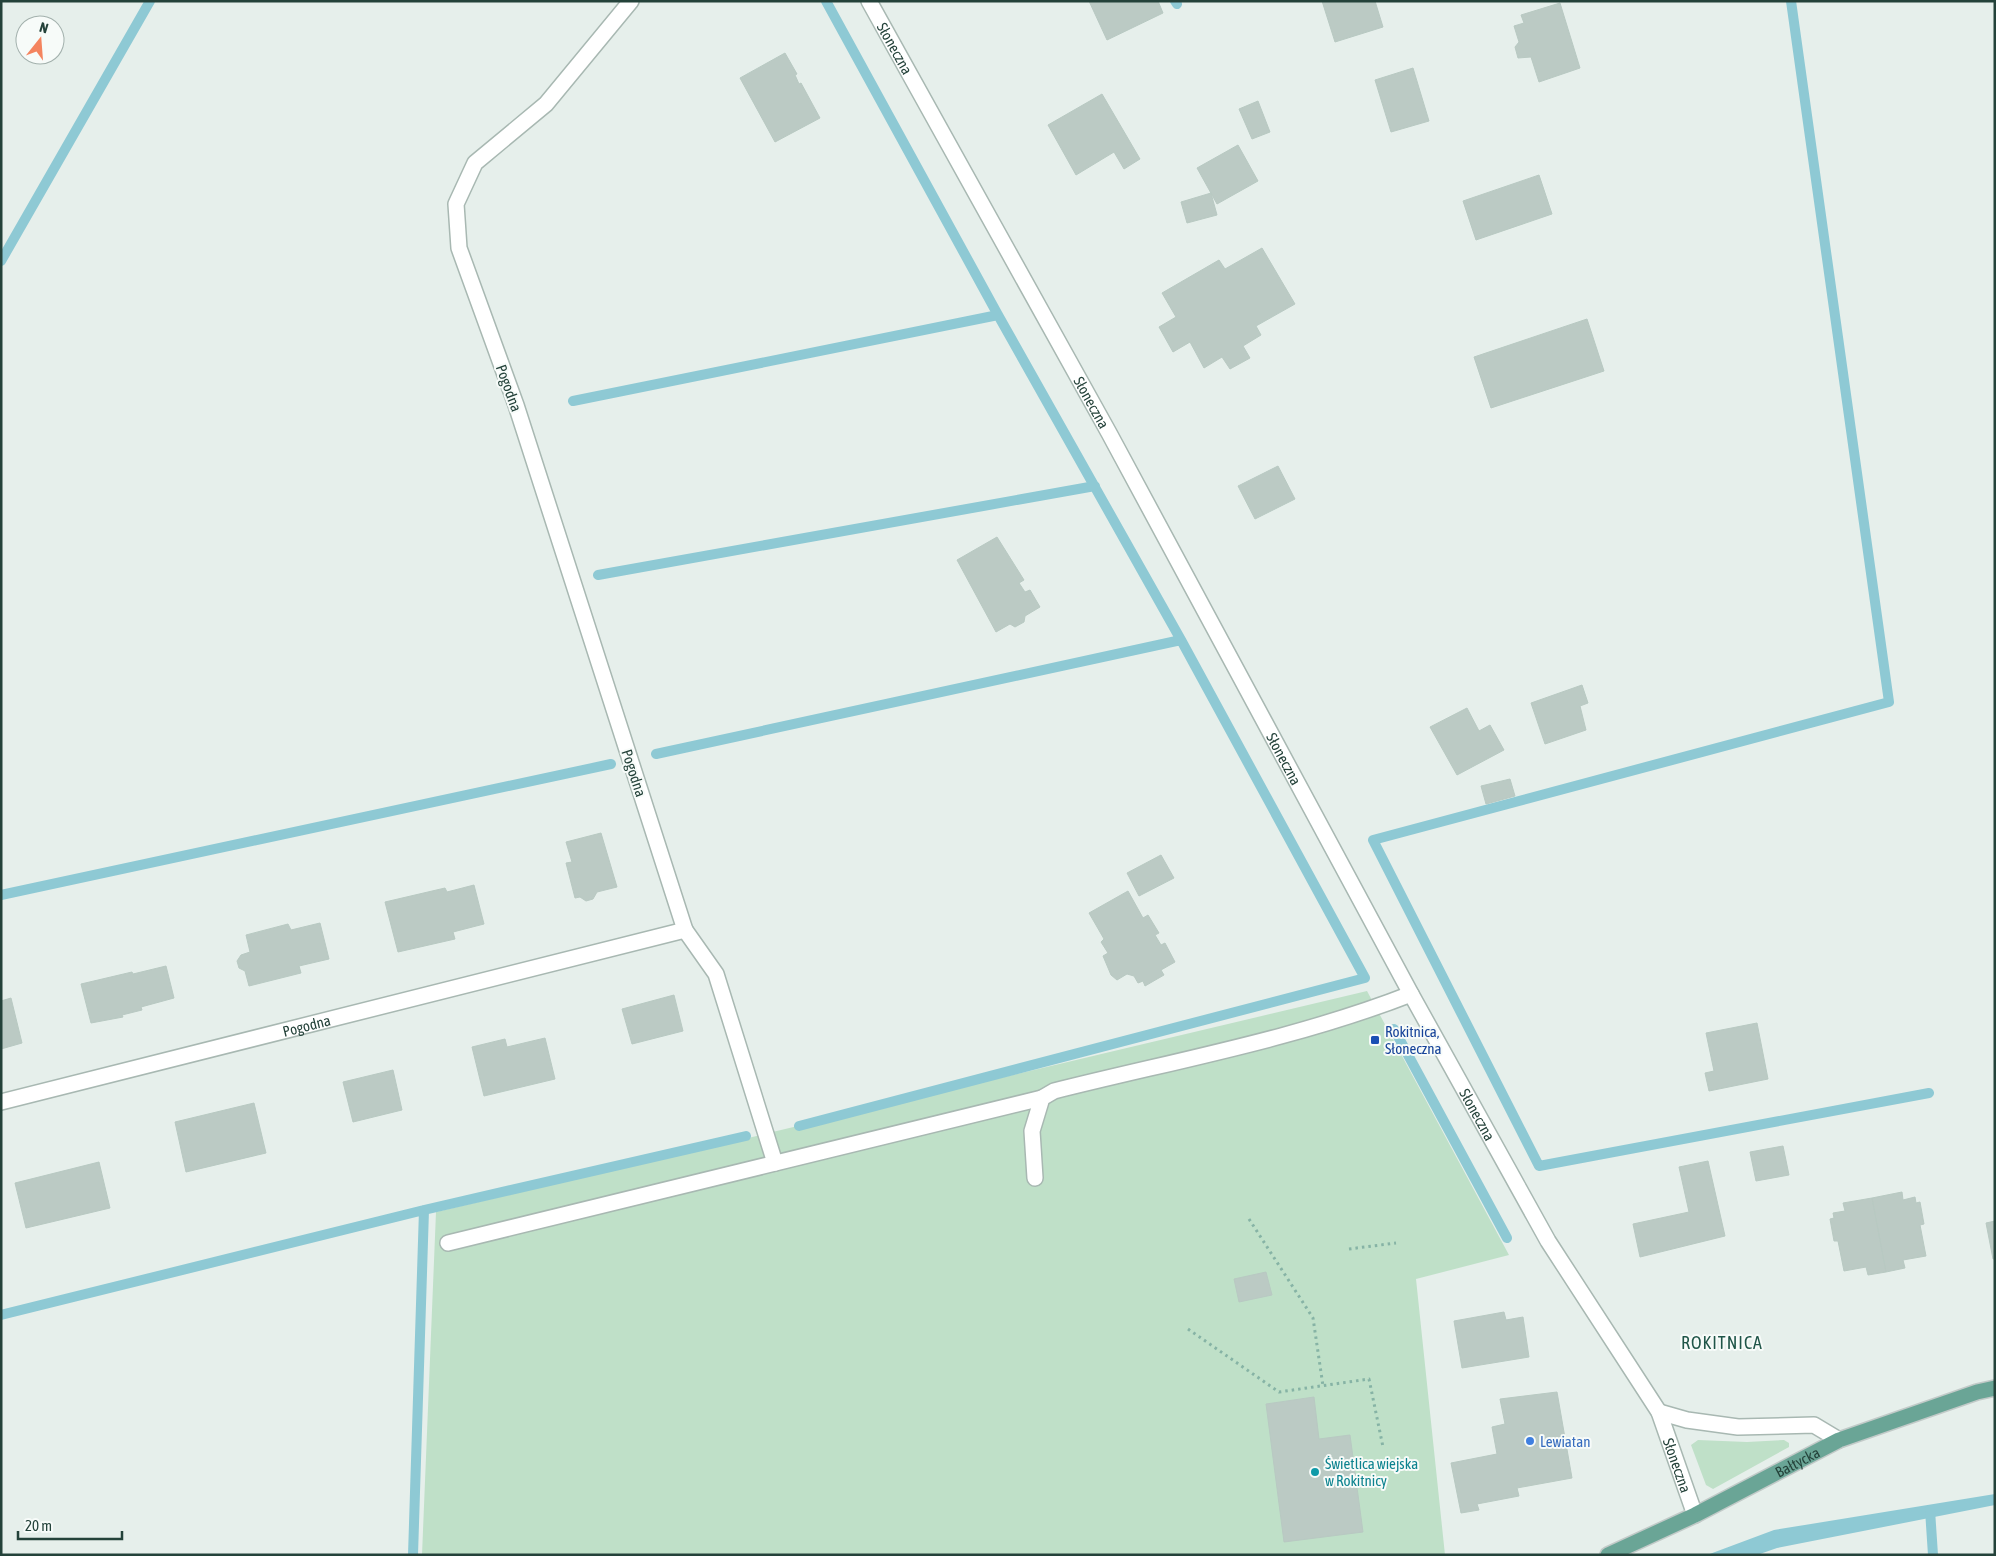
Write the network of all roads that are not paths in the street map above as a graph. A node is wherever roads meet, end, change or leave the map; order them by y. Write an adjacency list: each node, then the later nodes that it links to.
1 (632, 1): 3 (street, Pogodna)
2 (869, 1): 4 (street, Słoneczna)
3 (685, 930): 6 (street, Pogodna); 7 (street)
4 (1411, 994): 5 (street); 11 (street, Słoneczna)
5 (1042, 1098): 7 (street); 8 (street)
6 (1, 1102)
7 (775, 1163): 9 (street)
8 (1035, 1178)
9 (448, 1243)
10 (1995, 1388): 12 (main road, Bałtycka)
11 (1659, 1412): 12 (street); 13 (street, Słoneczna)
12 (1839, 1440): 13 (main road, Bałtycka)
13 (1695, 1515): 14 (main road, Bałtycka)
14 (1608, 1555)

